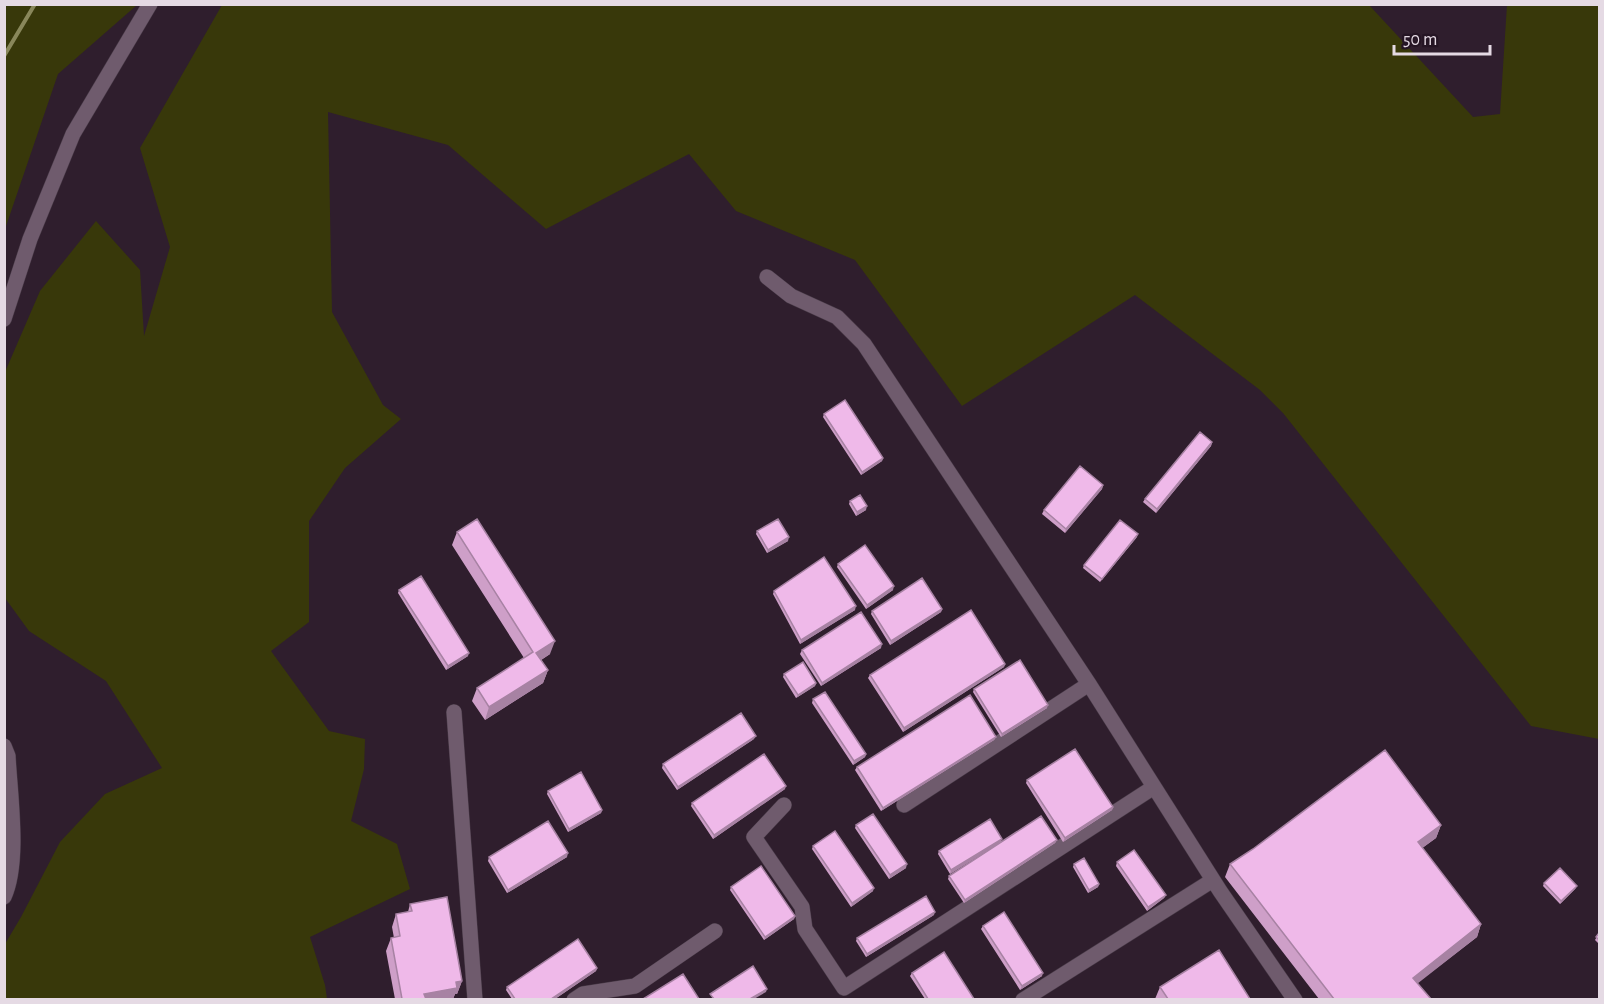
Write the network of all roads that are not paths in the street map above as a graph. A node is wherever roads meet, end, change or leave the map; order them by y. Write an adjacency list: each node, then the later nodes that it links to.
1 (150, 4): 3 (street)
2 (767, 277): 4 (street)
3 (4, 320)
4 (1089, 684): 7 (street); 9 (street)
5 (454, 712): 13 (street)
6 (4, 746): 11 (street)
7 (1154, 788): 8 (street); 10 (street)
8 (784, 805)
9 (904, 805)
10 (1213, 880): 15 (street); 16 (street)
11 (4, 897)
12 (715, 931): 14 (street)
13 (475, 999)
14 (574, 999)
15 (1023, 999)
16 (1295, 999)

